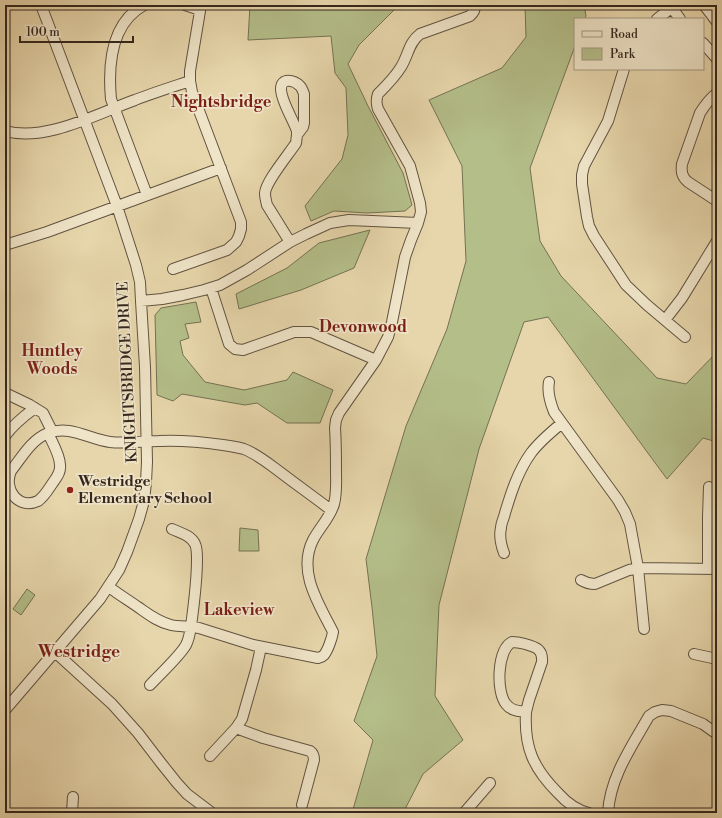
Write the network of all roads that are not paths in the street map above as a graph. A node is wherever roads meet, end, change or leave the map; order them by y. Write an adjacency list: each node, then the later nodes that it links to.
1 (41, 5): 17 (street, KNIGHTSBRIDGE DRIVE)
2 (144, 5): 16 (street)
3 (185, 5): 7 (street)
4 (475, 5): 24 (street)
5 (704, 5): 10 (street)
6 (672, 6): 8 (street); 9 (street)
7 (200, 7): 14 (street)
8 (658, 18)
9 (679, 18)
10 (717, 22)
11 (704, 45): 12 (street)
12 (717, 59)
13 (624, 70): 31 (street)
14 (190, 81): 16 (street); 20 (street)
15 (717, 93): 22 (street)
16 (114, 108): 17 (street); 21 (street)
17 (84, 119): 18 (street); 23 (street, KNIGHTSBRIDGE DRIVE)
18 (5, 131)
19 (297, 136): 19 (street); 26 (street)
20 (221, 168): 21 (street); 28 (street)
21 (147, 195): 23 (street)
22 (717, 201)
23 (117, 206): 27 (street); 30 (street, KNIGHTSBRIDGE DRIVE)
24 (418, 223): 26 (street); 33 (street)
25 (717, 241): 31 (street)
26 (290, 242): 29 (street)
27 (5, 245)
28 (174, 269)
29 (211, 288): 30 (street); 33 (street)
30 (141, 301): 40 (street, KNIGHTSBRIDGE DRIVE)
31 (665, 320): 32 (street)
32 (685, 337)
33 (376, 360): 42 (street)
34 (549, 382): 37 (street)
35 (5, 393): 36 (street)
36 (35, 408): 38 (street); 39 (street)
37 (562, 424): 44 (street); 45 (street)
38 (50, 432): 38 (street); 40 (street)
39 (5, 436)
40 (147, 441): 42 (street); 48 (street, KNIGHTSBRIDGE DRIVE)
41 (709, 487): 46 (street)
42 (332, 510): 51 (street)
43 (172, 529): 49 (street)
44 (504, 553)
45 (638, 568): 46 (street); 47 (street); 50 (street)
46 (713, 569)
47 (581, 580)
48 (109, 587): 49 (street); 52 (street, KNIGHTSBRIDGE DRIVE)
49 (191, 626): 51 (street); 55 (street)
50 (644, 629)
51 (261, 647): 58 (street)
52 (55, 652): 56 (street, KNIGHTSBRIDGE DRIVE); 66 (street)
53 (694, 654): 54 (street)
54 (717, 659)
55 (150, 684)
56 (5, 710)
57 (526, 712): 57 (street); 67 (street)
58 (236, 728): 60 (street); 63 (street)
59 (717, 734): 68 (street)
60 (210, 756)
61 (490, 783): 64 (street)
62 (73, 797): 65 (street)
63 (302, 805)
64 (468, 812)
65 (71, 813)
66 (212, 813)
67 (589, 813)
68 (608, 813)

